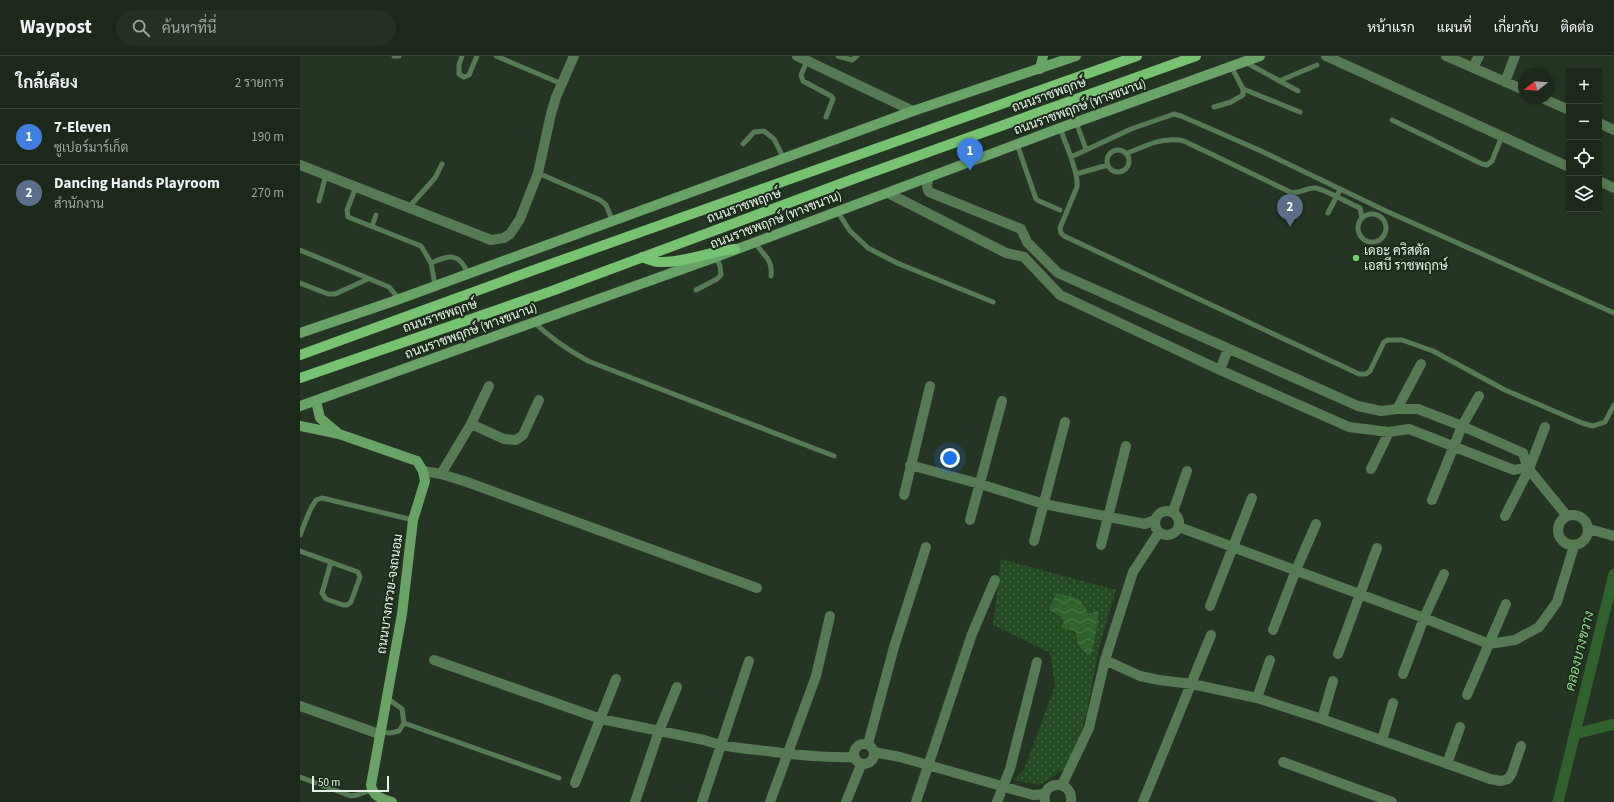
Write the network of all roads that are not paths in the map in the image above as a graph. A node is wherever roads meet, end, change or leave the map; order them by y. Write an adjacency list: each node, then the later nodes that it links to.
1 (394, 56): 2 (lane)
2 (400, 56)
3 (462, 56): 4 (lane)
4 (478, 56)
5 (496, 56): 27 (lane)
6 (574, 56): 27 (street)
7 (797, 56): 19 (street)
8 (838, 56): 9 (lane)
9 (857, 56)
10 (1043, 56): 24 (main road)
11 (1076, 56): 24 (main road)
12 (1137, 56): 94 (main road, ถนนราชพฤกษ์)
13 (1196, 56): 79 (main road, ถนนราชพฤกษ์)
14 (1260, 56): 20 (main road, ถนนราชพฤกษ์ (ทางขนาน))
15 (1326, 56): 42 (street)
16 (1446, 56): 23 (street)
17 (1479, 56): 23 (street)
18 (1515, 56): 26 (street)
19 (807, 61): 34 (street); 36 (lane)
20 (1244, 62): 22 (main road, ถนนราชพฤกษ์ (ทางขนาน)); 25 (lane)
21 (1317, 65): 25 (lane)
22 (1231, 66): 29 (lane); 38 (main road, ถนนราชพฤกษ์ (ทางขนาน))
23 (1473, 67): 26 (street)
24 (1040, 69): 34 (main road)
25 (1279, 81): 30 (lane)
26 (1505, 82): 28 (street)
27 (562, 84): 53 (street)
28 (1518, 87)
29 (1243, 89): 32 (lane); 35 (lane)
30 (1298, 91)
31 (1554, 103): 33 (street)
32 (1214, 107)
33 (1566, 109)
34 (913, 111): 48 (main road)
35 (1300, 112)
36 (826, 117)
37 (1392, 120): 42 (lane)
38 (1076, 122): 40 (main road, ถนนราชพฤกษ์ (ทางขนาน)); 45 (lane)
39 (1602, 124): 41 (street)
40 (1060, 128): 44 (main road, ถนนราชพฤกษ์ (ทางขนาน)); 47 (lane)
41 (1614, 130)
42 (1502, 136): 52 (street)
43 (743, 144): 48 (lane)
44 (1017, 144): 56 (main road, ถนนราชพฤกษ์ (ทางขนาน)); 67 (lane)
45 (1086, 149): 47 (lane); 57 (lane)
46 (1126, 154): 50 (lane); 50 (lane); 60 (lane)
47 (1071, 157): 54 (lane)
48 (784, 159): 74 (main road)
49 (442, 164): 66 (lane)
50 (1108, 164): 54 (lane)
51 (300, 165): 55 (street)
52 (1566, 167)
53 (538, 174): 66 (street); 74 (lane)
54 (1076, 174): 104 (lane)
55 (326, 175): 59 (street); 65 (lane)
56 (928, 178): 63 (main road, ถนนราชพฤกษ์ (ทางขนาน)); 93 (street)
57 (1316, 178): 60 (lane); 62 (lane)
58 (1602, 182): 61 (street)
59 (356, 187): 66 (street); 75 (lane)
60 (1313, 188): 64 (lane)
61 (1614, 188)
62 (1340, 190): 64 (lane); 69 (lane)
63 (888, 193): 68 (main road, ถนนราชพฤกษ์ (ทางขนาน)); 96 (street)
64 (1337, 198): 70 (lane); 72 (lane)
65 (319, 201)
66 (409, 207)
67 (1060, 210)
68 (837, 211): 76 (main road, ถนนราชพฤกษ์ (ทางขนาน)); 89 (lane)
69 (1386, 211): 73 (lane); 90 (lane)
70 (1328, 213)
71 (376, 215): 75 (lane)
72 (1362, 218): 73 (lane); 73 (lane)
73 (1382, 218)
74 (613, 222): 82 (main road)
75 (372, 226): 81 (lane)
76 (755, 241): 77 (main road, ถนนราชพฤกษ์ (ทางขนาน)); 83 (lane)
77 (735, 249): 79 (main road); 80 (main road, ถนนราชพฤกษ์ (ทางขนาน))
78 (300, 250): 84 (lane)
79 (642, 257): 97 (main road, ถนนราชพฤกษ์)
80 (716, 257): 87 (lane); 91 (main road, ถนนราชพฤกษ์ (ทางขนาน))
81 (431, 263): 82 (lane); 86 (lane)
82 (468, 273): 86 (main road)
83 (771, 276)
84 (368, 279): 85 (lane); 88 (lane)
85 (300, 283)
86 (435, 285): 88 (main road)
87 (696, 290)
88 (398, 299): 92 (main road)
89 (993, 302)
90 (1614, 313)
91 (534, 322): 103 (main road, ถนนราชพฤกษ์ (ทางขนาน)); 116 (lane)
92 (300, 333)
93 (1228, 349): 96 (street); 106 (street)
94 (300, 355)
95 (1421, 364): 106 (street)
96 (1220, 370): 112 (street)
97 (300, 378)
98 (489, 386): 108 (street)
99 (930, 386): 117 (street)
100 (1479, 396): 110 (street)
101 (539, 400): 108 (street)
102 (1002, 400): 123 (street)
103 (316, 401): 105 (main road, ถนนราชพฤกษ์ (ทางขนาน)); 113 (main road)
104 (1614, 405)
105 (300, 406)
106 (1397, 409): 110 (street)
107 (1066, 422): 127 (street)
108 (471, 424): 122 (street)
109 (300, 426): 113 (main road)
110 (1462, 426): 115 (street); 118 (street)
111 (1545, 427): 118 (street)
112 (1389, 432): 115 (street); 119 (street)
113 (339, 434): 120 (main road)
114 (1126, 446): 129 (street)
115 (1454, 446): 118 (street); 126 (street)
116 (834, 456)
117 (910, 465): 123 (street); 124 (street)
118 (1528, 468): 130 (street); 131 (street)
119 (1371, 470)
120 (423, 471): 122 (street); 132 (main road, ถนนบางกรวย-จงถนอม)
121 (1187, 471): 128 (street)
122 (441, 474): 152 (street)
123 (980, 484): 127 (street); 133 (street)
124 (904, 495)
125 (1252, 498): 143 (street)
126 (1432, 500)
127 (1044, 504): 129 (street); 141 (street)
128 (1173, 512): 134 (street); 136 (street)
129 (1108, 516): 134 (street); 142 (street)
130 (1505, 516)
131 (1567, 516): 137 (street); 144 (street)
132 (413, 520): 139 (lane); 173 (main road, ถนนบางกรวย-จงถนอม)
133 (970, 520)
134 (1155, 520): 138 (street)
135 (1316, 524): 149 (street)
136 (1179, 527): 138 (street); 143 (street)
137 (1589, 530): 140 (street); 144 (street)
138 (1159, 532): 163 (street)
139 (300, 535)
140 (1613, 536)
141 (1034, 541)
142 (1101, 545)
143 (1232, 546): 149 (street); 155 (street)
144 (1574, 546): 160 (street)
145 (926, 547): 184 (street)
146 (1377, 548): 153 (street)
147 (300, 551): 148 (lane)
148 (331, 562): 148 (lane)
149 (1296, 570): 153 (street); 158 (street)
150 (1444, 574): 157 (street)
151 (995, 580): 193 (street)
152 (757, 588)
153 (1361, 595): 157 (street); 161 (street)
154 (1506, 604): 160 (street)
155 (1210, 606)
156 (830, 616): 188 (street)
157 (1424, 618): 160 (street); 167 (street)
158 (1273, 630)
159 (1211, 635): 170 (street)
160 (1489, 644): 172 (street)
161 (1338, 654)
162 (434, 660): 177 (street)
163 (1105, 660): 170 (street); 197 (street)
164 (1270, 660): 174 (street)
165 (749, 661): 185 (street)
166 (1038, 662): 198 (street)
167 (1403, 674)
168 (616, 679): 177 (street)
169 (1334, 681): 178 (street)
170 (1192, 684): 174 (street); 209 (street)
171 (677, 687): 181 (street)
172 (1467, 695)
173 (387, 698): 179 (lane); 182 (main road, ถนนบางกรวย-จงถนอม)
174 (1257, 698): 178 (street)
175 (1393, 703): 183 (street)
176 (300, 706): 182 (street)
177 (600, 719): 181 (street); 196 (street)
178 (1322, 719): 183 (street)
179 (404, 723): 182 (lane); 195 (lane)
180 (1460, 727): 192 (street)
181 (659, 731): 185 (street); 202 (street)
182 (380, 733): 199 (main road, ถนนบางกรวย-จงถนอม)
183 (1382, 740): 192 (street)
184 (868, 744): 187 (street); 189 (street)
185 (720, 746): 188 (street); 203 (street)
186 (1521, 746): 192 (street)
187 (874, 752): 191 (street); 193 (street)
188 (788, 754): 189 (street); 204 (street)
189 (853, 757): 191 (street)
190 (1283, 762): 210 (street)
191 (861, 764): 205 (street)
192 (1447, 764)
193 (928, 766): 198 (street); 206 (street)
194 (300, 777): 199 (lane)
195 (559, 778)
196 (575, 783)
197 (1062, 785): 200 (street); 208 (street)
198 (1004, 787): 200 (street); 207 (street)
199 (372, 790): 201 (main road)
200 (1045, 798)
201 (392, 802)
202 (635, 802)
203 (702, 802)
204 (770, 802)
205 (846, 802)
206 (916, 802)
207 (997, 802)
208 (1071, 802)
209 (1143, 802)
210 (1392, 802)

